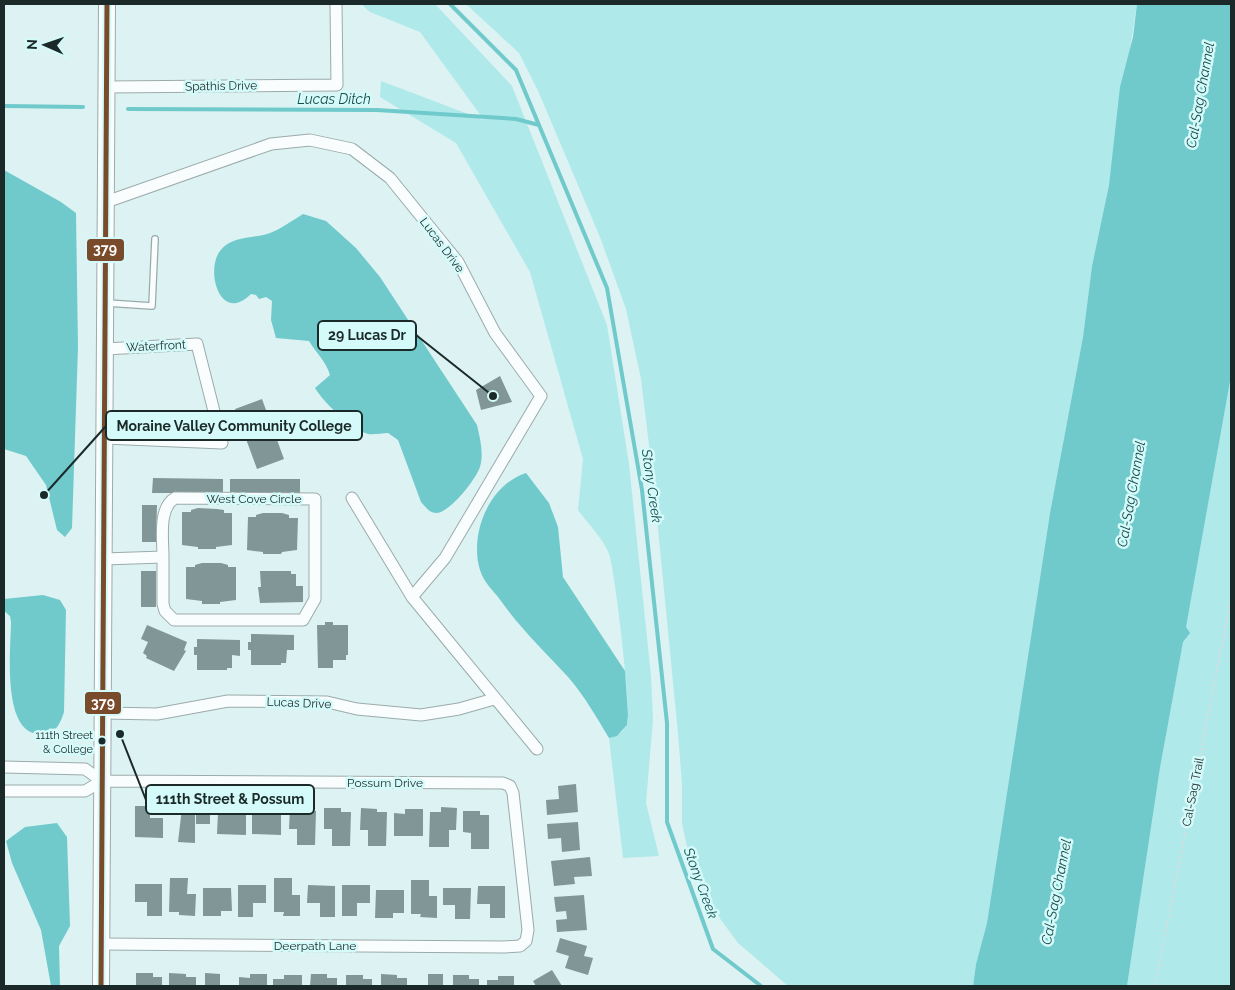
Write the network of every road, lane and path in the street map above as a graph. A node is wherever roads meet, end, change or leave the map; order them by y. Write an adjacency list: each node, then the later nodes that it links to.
1 (106, 4): 3 (main road)
2 (336, 4): 3 (street, Spathis Drive)
3 (106, 87): 4 (main road)
4 (106, 202): 6 (main road); 12 (street, Lucas Drive)
5 (155, 239): 6 (lane)
6 (105, 303): 7 (main road)
7 (105, 349): 8 (main road); 8 (street, Waterfront)
8 (104, 438): 11 (main road)
9 (352, 498): 12 (street)
10 (163, 557): 10 (street, West Cove Circle); 11 (street)
11 (104, 559): 15 (main road)
12 (412, 597): 14 (street)
13 (1231, 598): 23 (path, Cal-Sag Trail)
14 (494, 699): 15 (street, Lucas Drive); 16 (street)
15 (103, 712): 18 (main road)
16 (537, 749)
17 (4, 768): 18 (street)
18 (102, 781): 19 (street); 20 (street, Possum Drive); 21 (main road)
19 (4, 791)
20 (526, 941): 21 (street, Deerpath Lane)
21 (102, 944): 22 (main road)
22 (102, 986)
23 (1155, 986)

